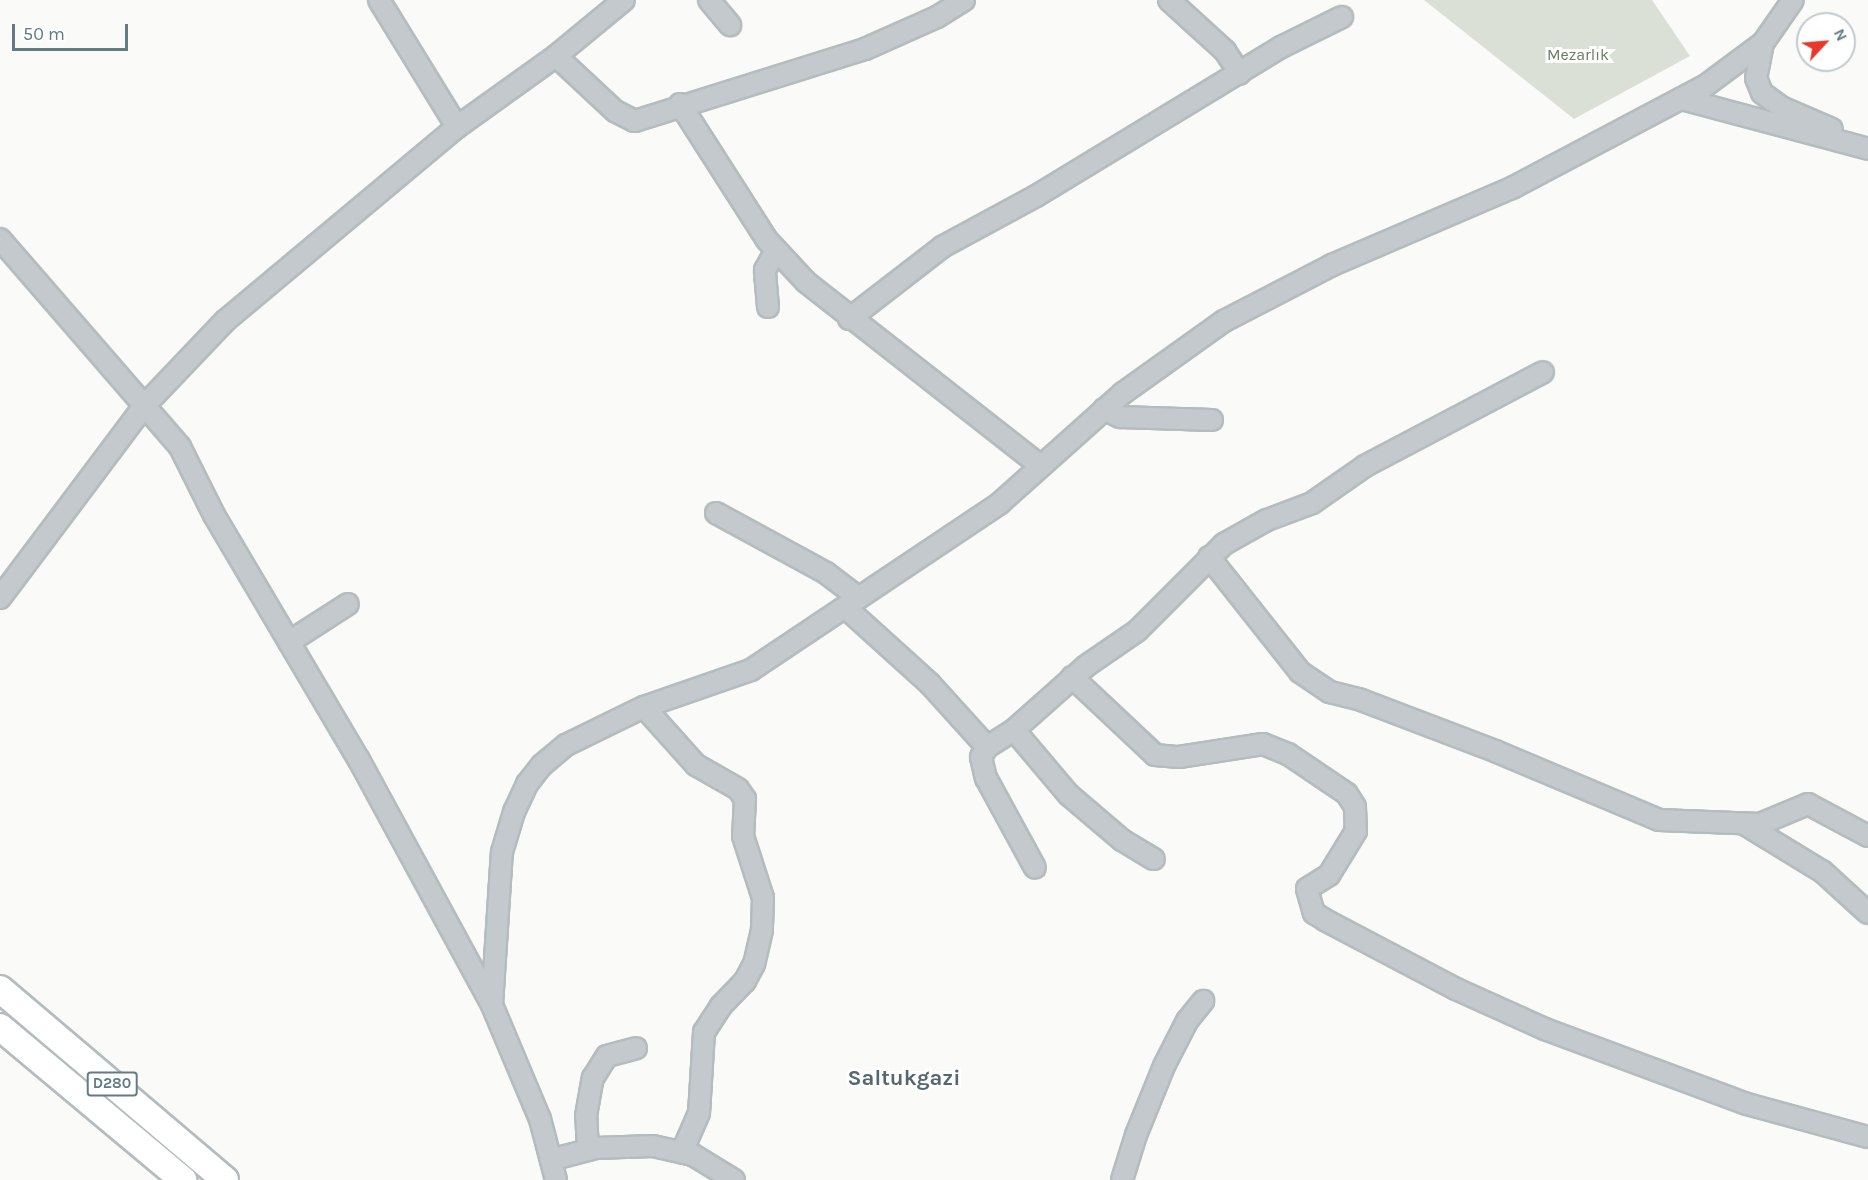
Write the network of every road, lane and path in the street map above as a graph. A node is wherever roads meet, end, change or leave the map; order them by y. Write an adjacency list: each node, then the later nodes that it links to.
1 (379, 0): 14 (street)
2 (624, 0): 10 (street)
3 (709, 0): 8 (street)
4 (964, 0): 13 (street)
5 (1169, 0): 11 (street)
6 (1793, 0): 9 (street)
7 (1342, 17): 11 (street)
8 (730, 25)
9 (1763, 43): 12 (street); 15 (street)
10 (556, 56): 13 (street); 14 (street)
11 (1240, 74): 20 (street)
12 (1682, 99): 16 (street); 23 (street)
13 (680, 104): 18 (street)
14 (457, 127): 22 (street)
15 (1868, 144)
16 (1868, 149)
17 (0, 239): 22 (street)
18 (776, 250): 19 (street); 20 (street)
19 (768, 307)
20 (849, 319): 25 (street)
21 (1543, 372): 27 (street)
22 (145, 405): 28 (street); 31 (street)
23 (1104, 409): 24 (street); 25 (street)
24 (1212, 420)
25 (1041, 466): 29 (street)
26 (716, 513): 29 (street)
27 (1209, 557): 32 (street); 36 (street)
28 (0, 598)
29 (852, 603): 33 (street); 35 (street)
30 (348, 604): 31 (street)
31 (289, 642): 43 (street)
32 (1072, 677): 34 (street); 46 (street)
33 (644, 706): 43 (street); 48 (street)
34 (1014, 730): 35 (street); 38 (street)
35 (987, 747): 39 (street)
36 (1746, 825): 37 (street); 40 (street)
37 (1868, 836)
38 (1154, 859)
39 (1035, 868)
40 (1868, 913)
41 (0, 989): 52 (main road, D280)
42 (1203, 1001): 55 (street)
43 (492, 1005): 49 (street)
44 (0, 1027): 51 (main road, D280)
45 (636, 1048): 47 (street)
46 (1868, 1137)
47 (588, 1150): 48 (street); 49 (street)
48 (682, 1152): 50 (street)
49 (554, 1159): 53 (street)
50 (710, 1172): 54 (street)
51 (183, 1180)
52 (225, 1180)
53 (556, 1180)
54 (734, 1180)
55 (1122, 1180)

